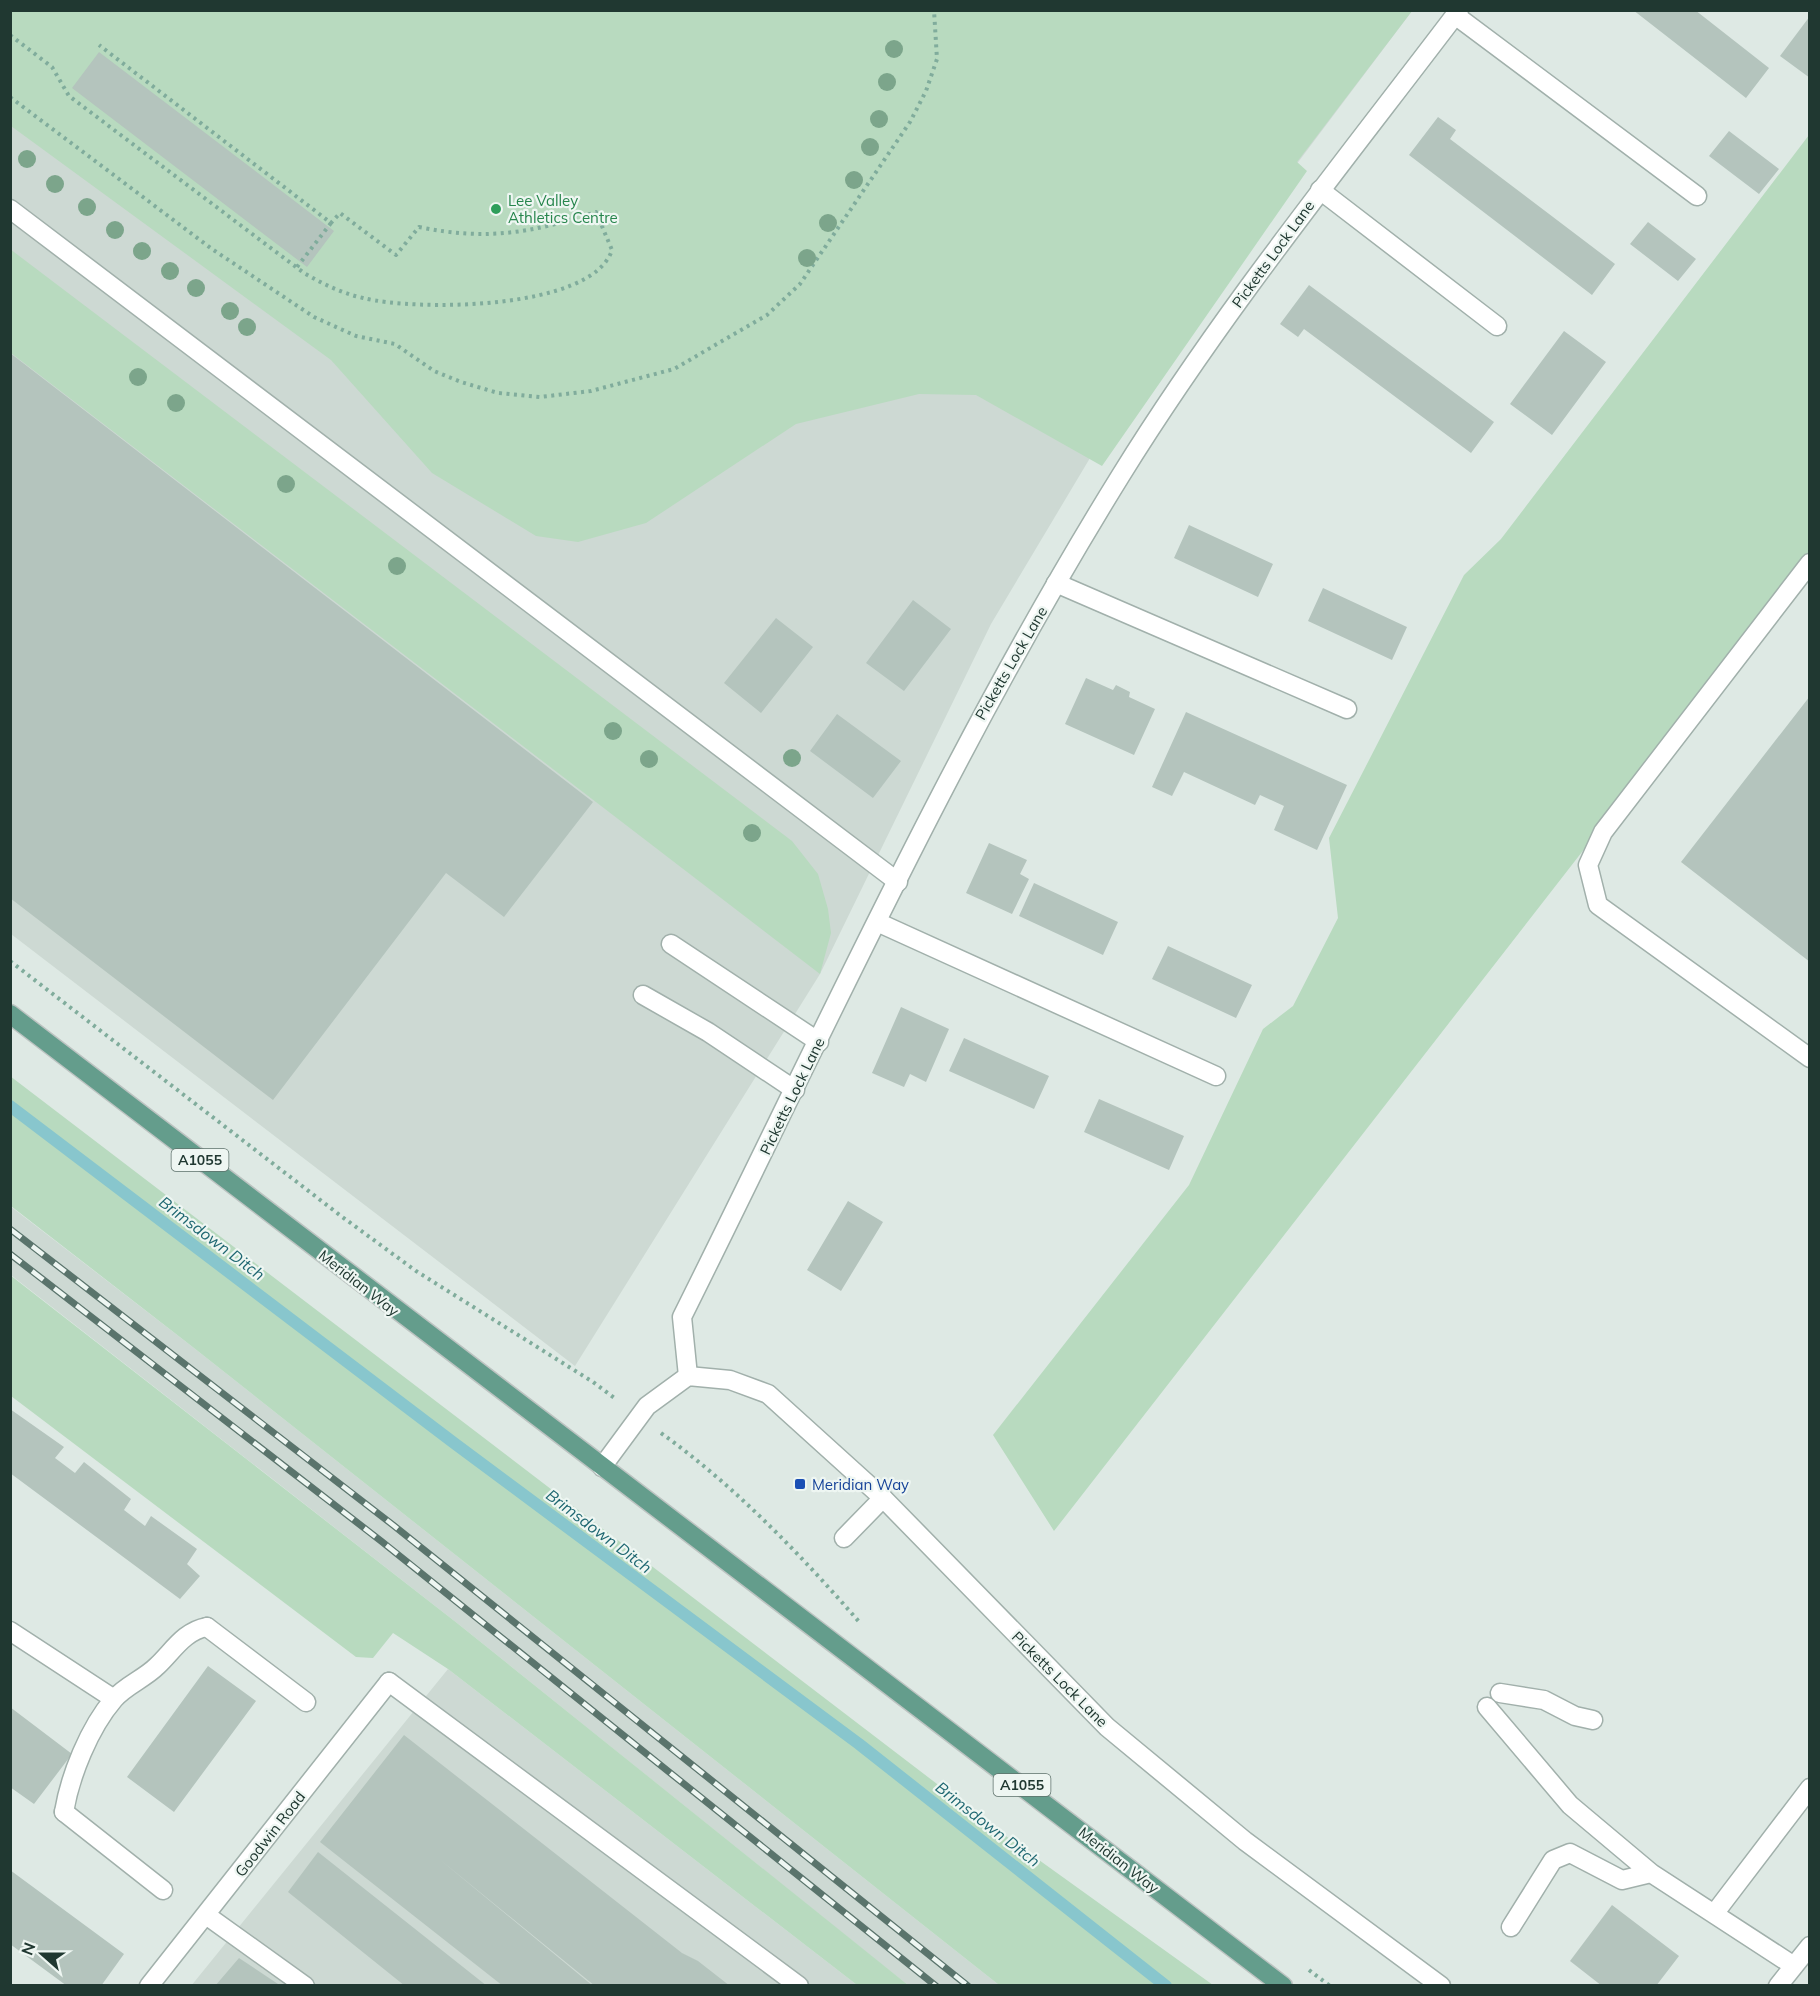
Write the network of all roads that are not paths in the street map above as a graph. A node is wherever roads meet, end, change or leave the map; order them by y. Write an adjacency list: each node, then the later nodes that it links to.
1 (1457, 13): 2 (street, Picketts Lock Lane); 3 (street)
2 (1320, 190): 5 (street); 7 (street, Picketts Lock Lane)
3 (1696, 196)
4 (10, 209): 9 (street)
5 (1497, 326)
6 (1809, 563): 15 (street)
7 (1056, 583): 8 (street); 9 (street, Picketts Lock Lane)
8 (1347, 709)
9 (898, 882): 10 (street, Picketts Lock Lane)
10 (877, 922): 14 (street, Picketts Lock Lane); 16 (street)
11 (670, 944): 14 (street)
12 (643, 995): 17 (street)
13 (10, 1014): 19 (main road, Meridian Way / A1055)
14 (819, 1042): 17 (street, Picketts Lock Lane)
15 (1809, 1058)
16 (1216, 1076)
17 (795, 1090): 18 (street, Picketts Lock Lane)
18 (688, 1376): 19 (street); 20 (street, Picketts Lock Lane)
19 (603, 1467): 39 (main road, Meridian Way / A1055)
20 (883, 1498): 21 (street); 40 (street, Picketts Lock Lane)
21 (844, 1538)
22 (10, 1631): 24 (street)
23 (1500, 1693): 27 (street)
24 (114, 1699): 25 (street); 30 (street)
25 (306, 1702)
26 (1487, 1707): 29 (street)
27 (1593, 1720)
28 (1809, 1788): 31 (street)
29 (1651, 1873): 31 (street); 33 (street)
30 (163, 1890)
31 (1714, 1914): 35 (street)
32 (206, 1915): 36 (street, Goodwin Road); 37 (street); 38 (street, Goodwin Road)
33 (1511, 1927)
34 (1809, 1947): 35 (street)
35 (1794, 1966): 41 (street)
36 (149, 1986)
37 (305, 1986)
38 (799, 1986)
39 (1282, 1986)
40 (1441, 1986)
41 (1778, 1986)

